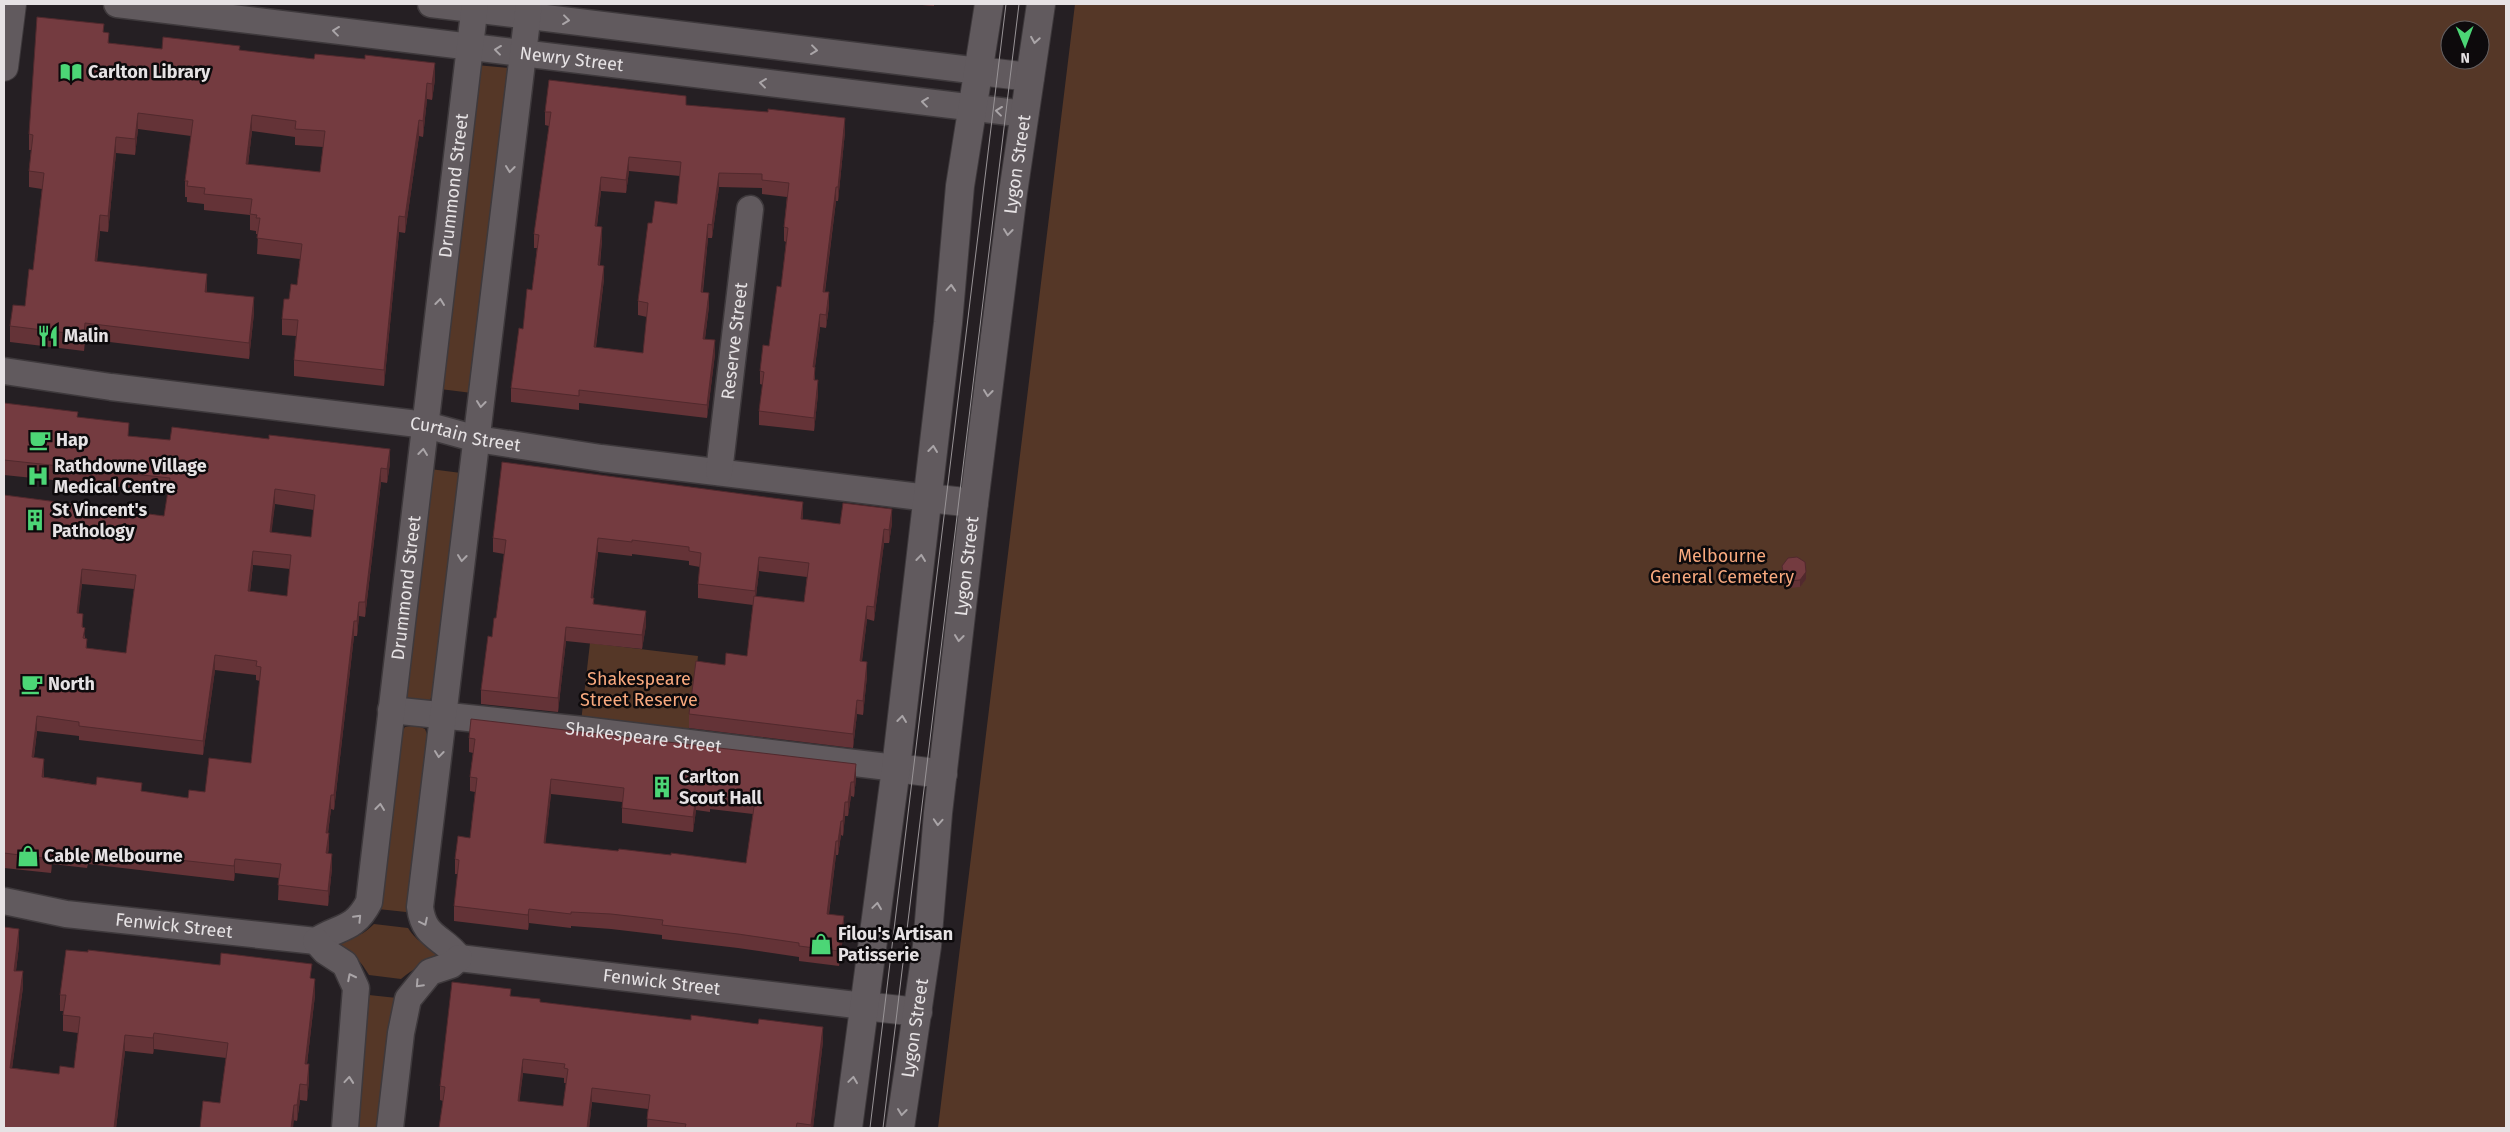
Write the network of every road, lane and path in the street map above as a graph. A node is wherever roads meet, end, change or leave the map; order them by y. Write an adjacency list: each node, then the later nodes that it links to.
1 (12, 4): 11 (street)
2 (117, 4): 6 (street, Newry Street)
3 (431, 4): 7 (street)
4 (989, 4): 12 (street)
5 (1041, 4): 13 (street, Lygon Street, one-way to 13)
6 (150, 6): 9 (street, Newry Street, one-way to 6)
7 (475, 6): 8 (street); 9 (street, Drummond Street)
8 (528, 9): 10 (street); 12 (street, one-way to 12)
9 (470, 47): 10 (street, Newry Street, one-way to 9); 18 (street, Drummond Street, one-way to 9)
10 (523, 53): 14 (street, Newry Street, one-way to 10); 19 (street, one-way to 19)
11 (4, 67)
12 (980, 71): 13 (street); 14 (street)
13 (1030, 77): 15 (street, Lygon Street)
14 (973, 108): 15 (street, Newry Street, one-way to 14); 21 (street, one-way to 14)
15 (1025, 114): 22 (street, Lygon Street, one-way to 22)
16 (750, 209): 20 (street, Reserve Street)
17 (4, 371): 18 (street, Curtain Street)
18 (426, 425): 19 (street, Curtain Street); 23 (street, Drummond Street, one-way to 18)
19 (477, 439): 20 (street, Curtain Street); 24 (street, one-way to 24)
20 (719, 472): 21 (street, Curtain Street)
21 (928, 498): 22 (street); 25 (street, one-way to 21)
22 (974, 503): 26 (street, Lygon Street, one-way to 26)
23 (391, 710): 24 (street, Shakespeare Street); 30 (street, Drummond Street, one-way to 23)
24 (444, 715): 25 (street, Shakespeare Street); 31 (street, one-way to 31)
25 (896, 768): 26 (street); 32 (street, one-way to 25)
26 (943, 774): 33 (street, Lygon Street, one-way to 33)
27 (4, 901): 29 (street, Fenwick Street)
28 (4, 908): 29 (street, Fenwick Street)
29 (33, 909): 30 (street, Fenwick Street)
30 (316, 941): 34 (street, one-way to 30)
31 (459, 958): 32 (street, Fenwick Street); 35 (street, one-way to 35)
32 (864, 1006): 33 (street); 36 (street, one-way to 32)
33 (918, 1012): 37 (street, Lygon Street, one-way to 37)
34 (345, 1128)
35 (390, 1128)
36 (848, 1128)
37 (900, 1128)

